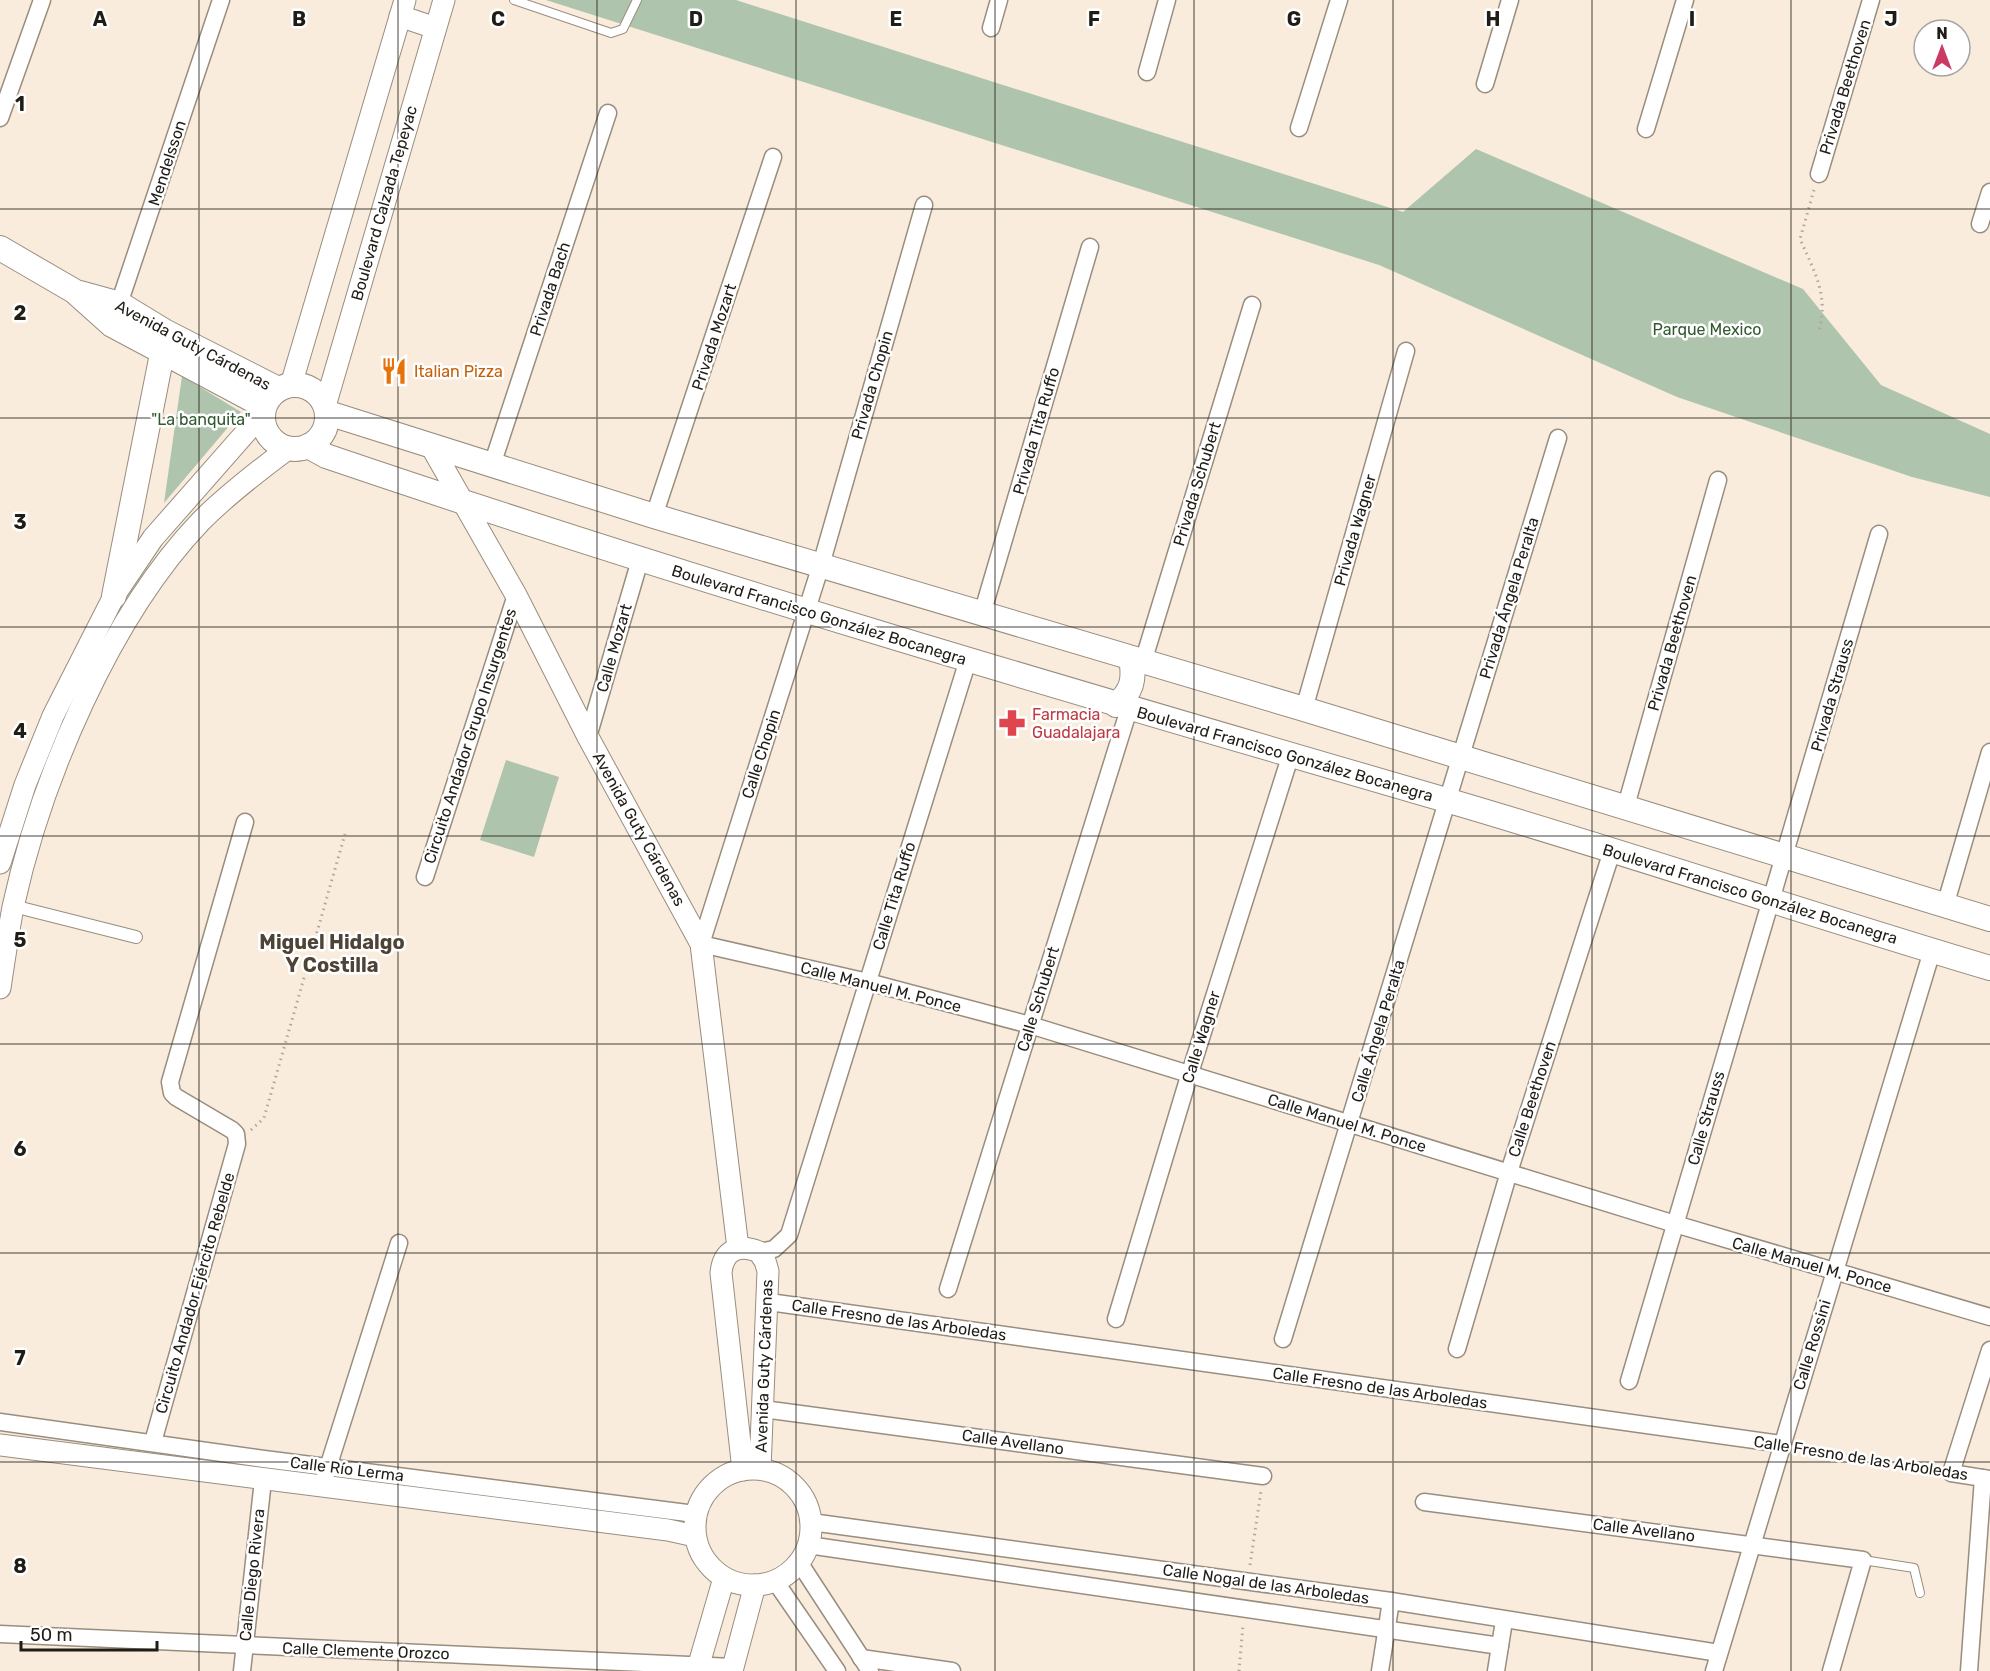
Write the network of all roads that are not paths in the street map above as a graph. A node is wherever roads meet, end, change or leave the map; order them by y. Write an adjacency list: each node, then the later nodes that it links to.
1 (42, 0): 18 (street)
2 (221, 0): 29 (street, Mendelsson)
3 (444, 0): 13 (street, Boulevard Calzada Tepeyac)
4 (514, 0): 5 (lane)
5 (637, 0)
6 (999, 0): 14 (street)
7 (1167, 0): 15 (street)
8 (1339, 0): 19 (street)
9 (1510, 0): 16 (street)
10 (1685, 0): 20 (street)
11 (1871, 0): 22 (street, Privada Beethoven)
12 (403, 8): 13 (street); 32 (street)
13 (435, 28): 33 (street, Boulevard Calzada Tepeyac)
14 (991, 28)
15 (1147, 72)
16 (1485, 84)
17 (608, 112): 37 (street, Privada Bach)
18 (0, 118)
19 (1299, 128)
20 (1646, 129)
21 (773, 157): 40 (street, Privada Mozart)
22 (1819, 174)
23 (1990, 192): 25 (street)
24 (924, 205): 43 (street, Privada Chopin)
25 (1980, 224)
26 (1090, 247): 47 (street, Privada Tita Ruffo)
27 (0, 248): 29 (main road, Avenida Guty Cárdenas)
28 (1252, 305): 49 (street, Privada Schubert)
29 (116, 315): 31 (main road, Avenida Guty Cárdenas); 32 (main road, Avenida Guty Cárdenas)
30 (1406, 351): 51 (street, Privada Wagner)
31 (162, 354): 32 (main road, Avenida Guty Cárdenas); 45 (main road)
32 (274, 398): 33 (main road); 36 (main road); 45 (street)
33 (327, 410): 35 (main road); 36 (main road)
34 (1558, 438): 55 (street, Privada Ángela Peralta)
35 (432, 446): 37 (main road); 39 (street, Avenida Guty Cárdenas)
36 (298, 447): 39 (main road, Boulevard Francisco González Bocanegra); 64 (street)
37 (492, 465): 40 (main road)
38 (1718, 480): 57 (street, Privada Beethoven)
39 (463, 502): 42 (main road, Boulevard Francisco González Bocanegra); 44 (street, Avenida Guty Cárdenas)
40 (654, 516): 43 (main road)
41 (1879, 534): 61 (street, Privada Strauss)
42 (640, 560): 46 (main road, Boulevard Francisco González Bocanegra); 52 (street, Calle Mozart)
43 (821, 565): 46 (street, Calle Chopin); 47 (main road)
44 (516, 595): 52 (street, Avenida Guty Cárdenas); 62 (street, Circuito Andador Grupo Insurgentes)
45 (114, 596): 59 (street)
46 (806, 611): 48 (main road, Boulevard Francisco González Bocanegra); 68 (street, Calle Chopin)
47 (982, 614): 49 (main road)
48 (968, 660): 50 (main road, Boulevard Francisco González Bocanegra); 71 (street, Calle Tita Ruffo)
49 (1137, 661): 50 (main road); 51 (main road)
50 (1122, 707): 54 (main road, Boulevard Francisco González Bocanegra); 73 (street, Calle Schubert)
51 (1304, 709): 55 (main road)
52 (588, 737): 68 (street, Avenida Guty Cárdenas)
53 (1990, 752): 65 (street)
54 (1290, 757): 56 (main road, Boulevard Francisco González Bocanegra); 74 (street, Calle Wagner)
55 (1461, 758): 56 (street, Calle Ángela Peralta); 57 (main road)
56 (1447, 801): 60 (main road, Boulevard Francisco González Bocanegra); 75 (street, Calle Ángela Peralta)
57 (1626, 806): 61 (main road)
58 (245, 822): 91 (street, Circuito Andador Ejército Rebelde)
59 (1, 851)
60 (1612, 851): 63 (main road, Boulevard Francisco González Bocanegra); 76 (street, Calle Beethoven)
61 (1784, 855): 63 (street, Calle Strauss); 65 (main road)
62 (425, 877)
63 (1771, 900): 69 (main road, Boulevard Francisco González Bocanegra); 77 (street, Calle Strauss)
64 (13, 906): 67 (street); 72 (street)
65 (1946, 906): 66 (main road)
66 (1990, 919)
67 (136, 937)
68 (700, 944): 71 (street, Calle Manuel M. Ponce); 79 (street, Avenida Guty Cárdenas)
69 (1932, 951): 70 (main road, Boulevard Francisco González Bocanegra); 80 (street, Calle Rossini)
70 (1990, 968)
71 (868, 982): 73 (street, Calle Manuel M. Ponce); 79 (street, Calle Tita Ruffo)
72 (0, 988)
73 (1030, 1025): 74 (street, Calle Manuel M. Ponce); 81 (street, Calle Schubert)
74 (1189, 1076): 75 (street, Calle Manuel M. Ponce); 84 (street, Calle Wagner)
75 (1350, 1124): 76 (street, Calle Manuel M. Ponce); 85 (street, Calle Ángela Peralta)
76 (1509, 1172): 77 (street, Calle Manuel M. Ponce); 86 (street, Calle Beethoven)
77 (1675, 1224): 80 (street, Calle Manuel M. Ponce); 88 (street, Calle Strauss)
78 (399, 1243): 96 (street)
79 (748, 1250): 82 (street, Avenida Guty Cárdenas); 94 (street, Avenida Guty Cárdenas)
80 (1835, 1273): 83 (street, Calle Manuel M. Ponce); 92 (street, Calle Rossini)
81 (948, 1289)
82 (769, 1302): 89 (street, Avenida Guty Cárdenas); 92 (street, Calle Fresno de las Arboledas)
83 (1990, 1317)
84 (1116, 1319)
85 (1283, 1339)
86 (1457, 1349)
87 (1990, 1350): 97 (street, Calle Fresno de las Arboledas)
88 (1629, 1382)
89 (764, 1408): 94 (street, Avenida Guty Cárdenas); 95 (street, Calle Avellano)
90 (0, 1422): 91 (street, Calle Río Lerma)
91 (153, 1442): 96 (street, Calle Río Lerma)
92 (1782, 1444): 103 (street, Calle Rossini)
93 (0, 1445): 98 (street, Calle Río Lerma)
94 (752, 1469): 100 (street); 101 (street)
95 (1263, 1476)
96 (325, 1477): 98 (street, Calle Río Lerma); 100 (street, Calle Río Lerma); 102 (street, Calle Río Lerma)
97 (1986, 1479): 126 (street)
98 (263, 1480): 113 (street, Calle Diego Rivera)
99 (1424, 1502): 103 (street, Calle Avellano)
100 (695, 1514): 102 (street)
101 (811, 1522): 104 (street); 109 (street, Calle Nogal de las Arboledas)
102 (695, 1536): 106 (street)
103 (1754, 1545): 105 (street, Calle Avellano); 115 (street, Calle Rossini)
104 (804, 1553): 107 (street); 111 (street, Calle Nogal de las Arboledas); 116 (street)
105 (1863, 1560): 108 (lane); 125 (street)
106 (724, 1578): 107 (street); 117 (street)
107 (765, 1583): 118 (street); 120 (street)
108 (1920, 1593)
109 (1391, 1601): 110 (street, Calle Nogal de las Arboledas); 111 (street)
110 (1504, 1621): 114 (street); 115 (street, Calle Nogal de las Arboledas)
111 (1386, 1630): 114 (street, Calle Nogal de las Arboledas); 122 (street)
112 (0, 1634): 113 (street, Calle Clemente Orozco)
113 (244, 1646): 117 (street, Calle Clemente Orozco); 119 (street, Calle Diego Rivera)
114 (1500, 1646): 123 (street)
115 (1719, 1653): 124 (street, Calle Rossini)
116 (865, 1665): 121 (street)
117 (698, 1668): 118 (street, Calle Clemente Orozco)
118 (732, 1669)
119 (242, 1671)
120 (837, 1671)
121 (952, 1671)
122 (1380, 1671)
123 (1496, 1671)
124 (1714, 1671)
125 (1831, 1671)
126 (1969, 1671)

